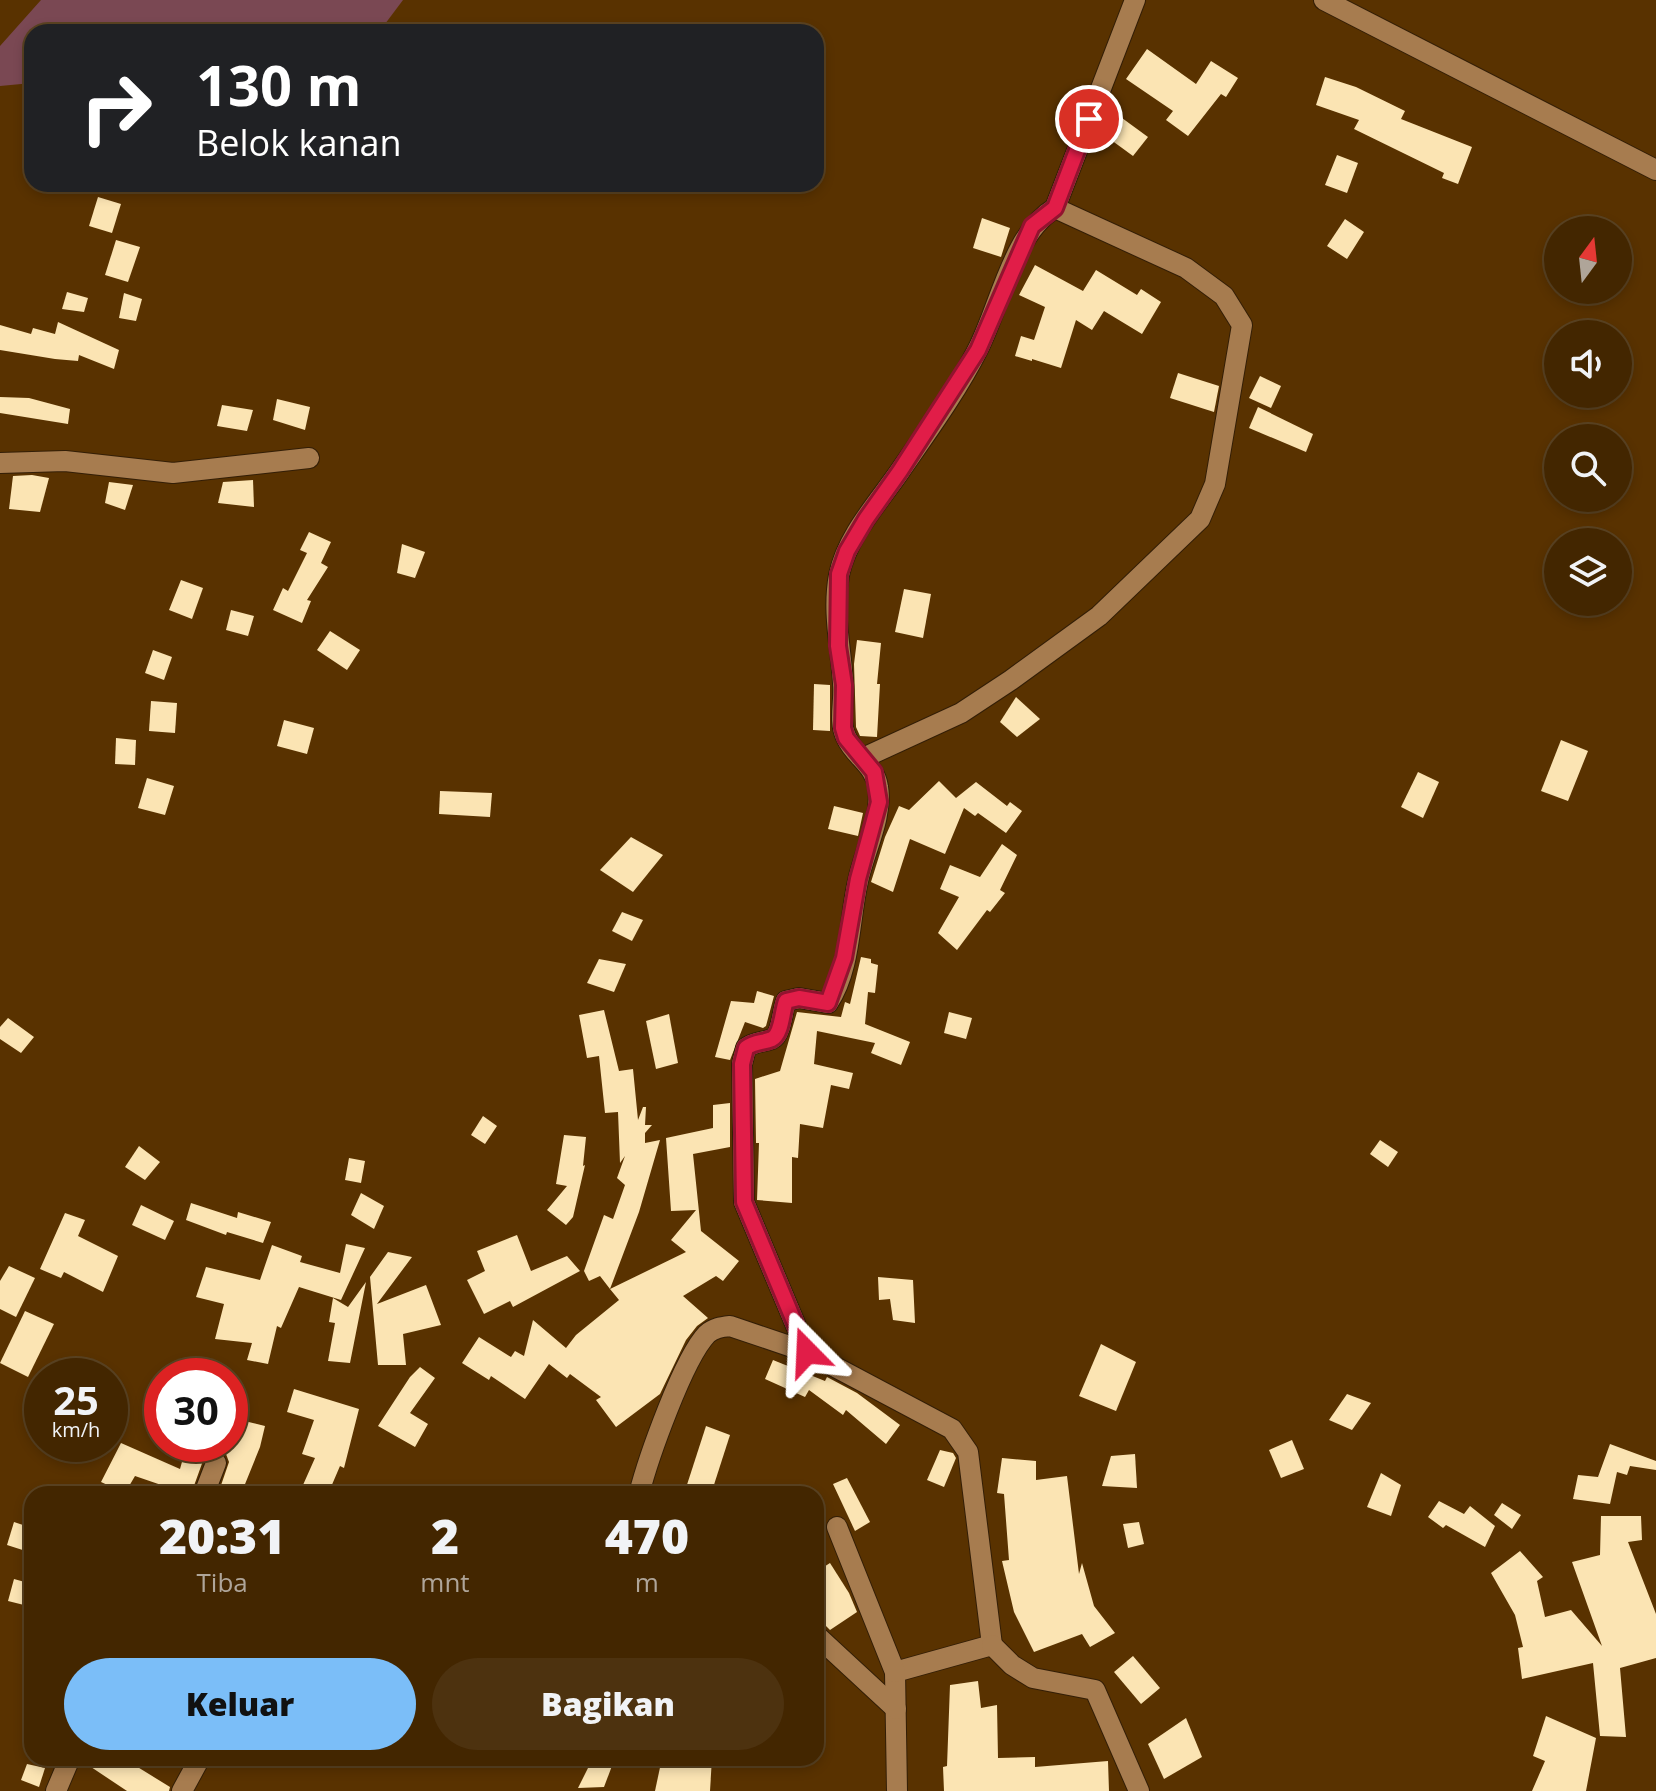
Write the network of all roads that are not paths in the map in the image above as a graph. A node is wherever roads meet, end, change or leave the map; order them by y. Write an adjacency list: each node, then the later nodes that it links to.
1 (1135, 0): 4 (street)
2 (1324, 0): 3 (street)
3 (1656, 170)
4 (1055, 208): 7 (street); 7 (street)
5 (309, 458): 6 (street)
6 (0, 463)
7 (863, 758): 8 (street)
8 (807, 1352): 11 (street); 14 (street)
9 (216, 1463): 10 (street)
10 (207, 1486)
11 (641, 1486)
12 (837, 1527): 15 (street)
13 (824, 1642): 16 (street)
14 (992, 1645): 15 (street); 22 (street)
15 (895, 1672): 16 (street)
16 (896, 1709): 21 (street)
17 (67, 1766): 19 (street)
18 (196, 1766): 20 (street)
19 (56, 1791)
20 (182, 1791)
21 (897, 1791)
22 (1139, 1791)

